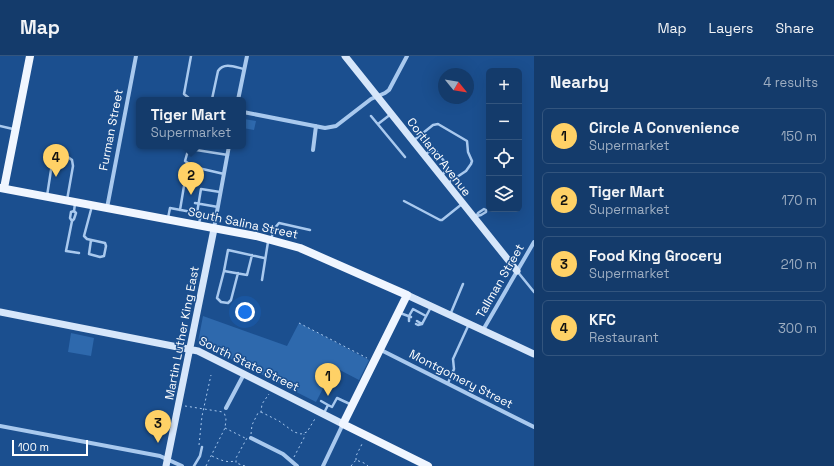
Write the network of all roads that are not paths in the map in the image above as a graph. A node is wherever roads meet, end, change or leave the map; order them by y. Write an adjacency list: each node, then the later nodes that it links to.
1 (30, 56): 18 (main road)
2 (136, 56): 43 (street, Furman Street)
3 (191, 56): 9 (lane)
4 (247, 56): 7 (street)
5 (346, 56): 8 (street, Cortland Avenue)
6 (407, 56): 8 (street)
7 (244, 69): 10 (lane); 11 (street)
8 (377, 96): 13 (street, Cortland Avenue); 17 (street)
9 (188, 97)
10 (212, 97)
11 (239, 97)
12 (246, 113): 17 (street)
13 (391, 114): 15 (lane); 19 (street, Cortland Avenue)
14 (371, 116): 15 (lane)
15 (378, 124): 26 (lane)
16 (0, 126): 18 (lane)
17 (316, 126): 23 (street)
18 (16, 130): 31 (main road)
19 (413, 141): 25 (street, Cortland Avenue); 29 (lane)
20 (189, 149): 27 (lane)
21 (195, 149): 24 (lane)
22 (229, 149): 24 (street)
23 (313, 150)
24 (228, 155): 27 (street)
25 (424, 155): 28 (street, Cortland Avenue); 28 (lane)
26 (405, 157)
27 (224, 174): 32 (street)
28 (440, 176): 29 (street, Cortland Avenue)
29 (447, 184): 39 (street, Cortland Avenue)
30 (184, 186): 45 (lane)
31 (2, 188): 33 (main road, South Salina Street)
32 (221, 192): 38 (lane); 42 (street)
33 (47, 197): 34 (main road, South Salina Street); 34 (lane)
34 (67, 201): 36 (main road, South Salina Street)
35 (404, 201): 39 (lane)
36 (76, 202): 40 (main road, South Salina Street); 56 (lane)
37 (195, 203): 38 (lane)
38 (198, 204): 42 (lane); 44 (lane)
39 (462, 204): 48 (street, Cortland Avenue)
40 (92, 205): 43 (main road, South Salina Street); 54 (lane)
41 (194, 207): 44 (lane)
42 (218, 207): 51 (street)
43 (107, 208): 49 (main road, South Salina Street)
44 (198, 208): 47 (lane)
45 (180, 210): 47 (lane); 49 (lane)
46 (486, 212): 48 (lane)
47 (197, 213): 50 (lane)
48 (476, 217): 60 (street, Cortland Avenue)
49 (167, 220): 50 (main road, South Salina Street)
50 (199, 226): 51 (main road, South Salina Street)
51 (214, 229): 53 (main road, South Salina Street); 76 (street, Martin Luther King East)
52 (310, 230): 53 (lane)
53 (270, 239): 58 (lane); 65 (main road, South Salina Street)
54 (91, 240): 54 (lane)
55 (534, 242): 60 (street, Tallman Street)
56 (79, 253)
57 (252, 255): 58 (lane); 59 (lane); 61 (lane)
58 (264, 258): 62 (lane)
59 (224, 271): 61 (lane); 61 (lane)
60 (517, 271): 64 (lane); 75 (street, Tallman Street)
61 (238, 274)
62 (262, 280)
63 (463, 284): 69 (lane)
64 (534, 292)
65 (406, 295): 66 (street, South Salina Street); 68 (main road)
66 (432, 307): 69 (street, South Salina Street); 70 (lane)
67 (0, 312): 76 (street, South State Street)
68 (398, 312): 71 (lane); 77 (main road)
69 (450, 315): 74 (street, South Salina Street)
70 (426, 316): 71 (lane); 73 (lane)
71 (410, 317): 72 (lane)
72 (409, 321)
73 (417, 322)
74 (469, 324): 75 (street, South Salina Street); 80 (lane)
75 (483, 330): 78 (street, South Salina Street)
76 (190, 348): 79 (street, South State Street); 91 (street, Martin Luther King East)
77 (379, 349): 80 (street, Montgomery Street); 83 (main road)
78 (534, 354)
79 (244, 374): 84 (street); 85 (street, South State Street)
80 (448, 383): 88 (street, Montgomery Street)
81 (321, 401): 82 (lane)
82 (328, 405): 83 (lane); 85 (lane)
83 (352, 405): 86 (main road)
84 (225, 410)
85 (321, 413): 86 (street, South State Street)
86 (343, 424): 92 (main road, South State Street); 96 (street)
87 (0, 426): 91 (street)
88 (534, 427)
89 (251, 438): 95 (street)
90 (202, 447): 94 (lane)
91 (167, 462): 93 (street)
92 (416, 463): 97 (main road, South State Street)
93 (182, 466)
94 (194, 466)
95 (297, 466)
96 (323, 466)
97 (428, 466)

